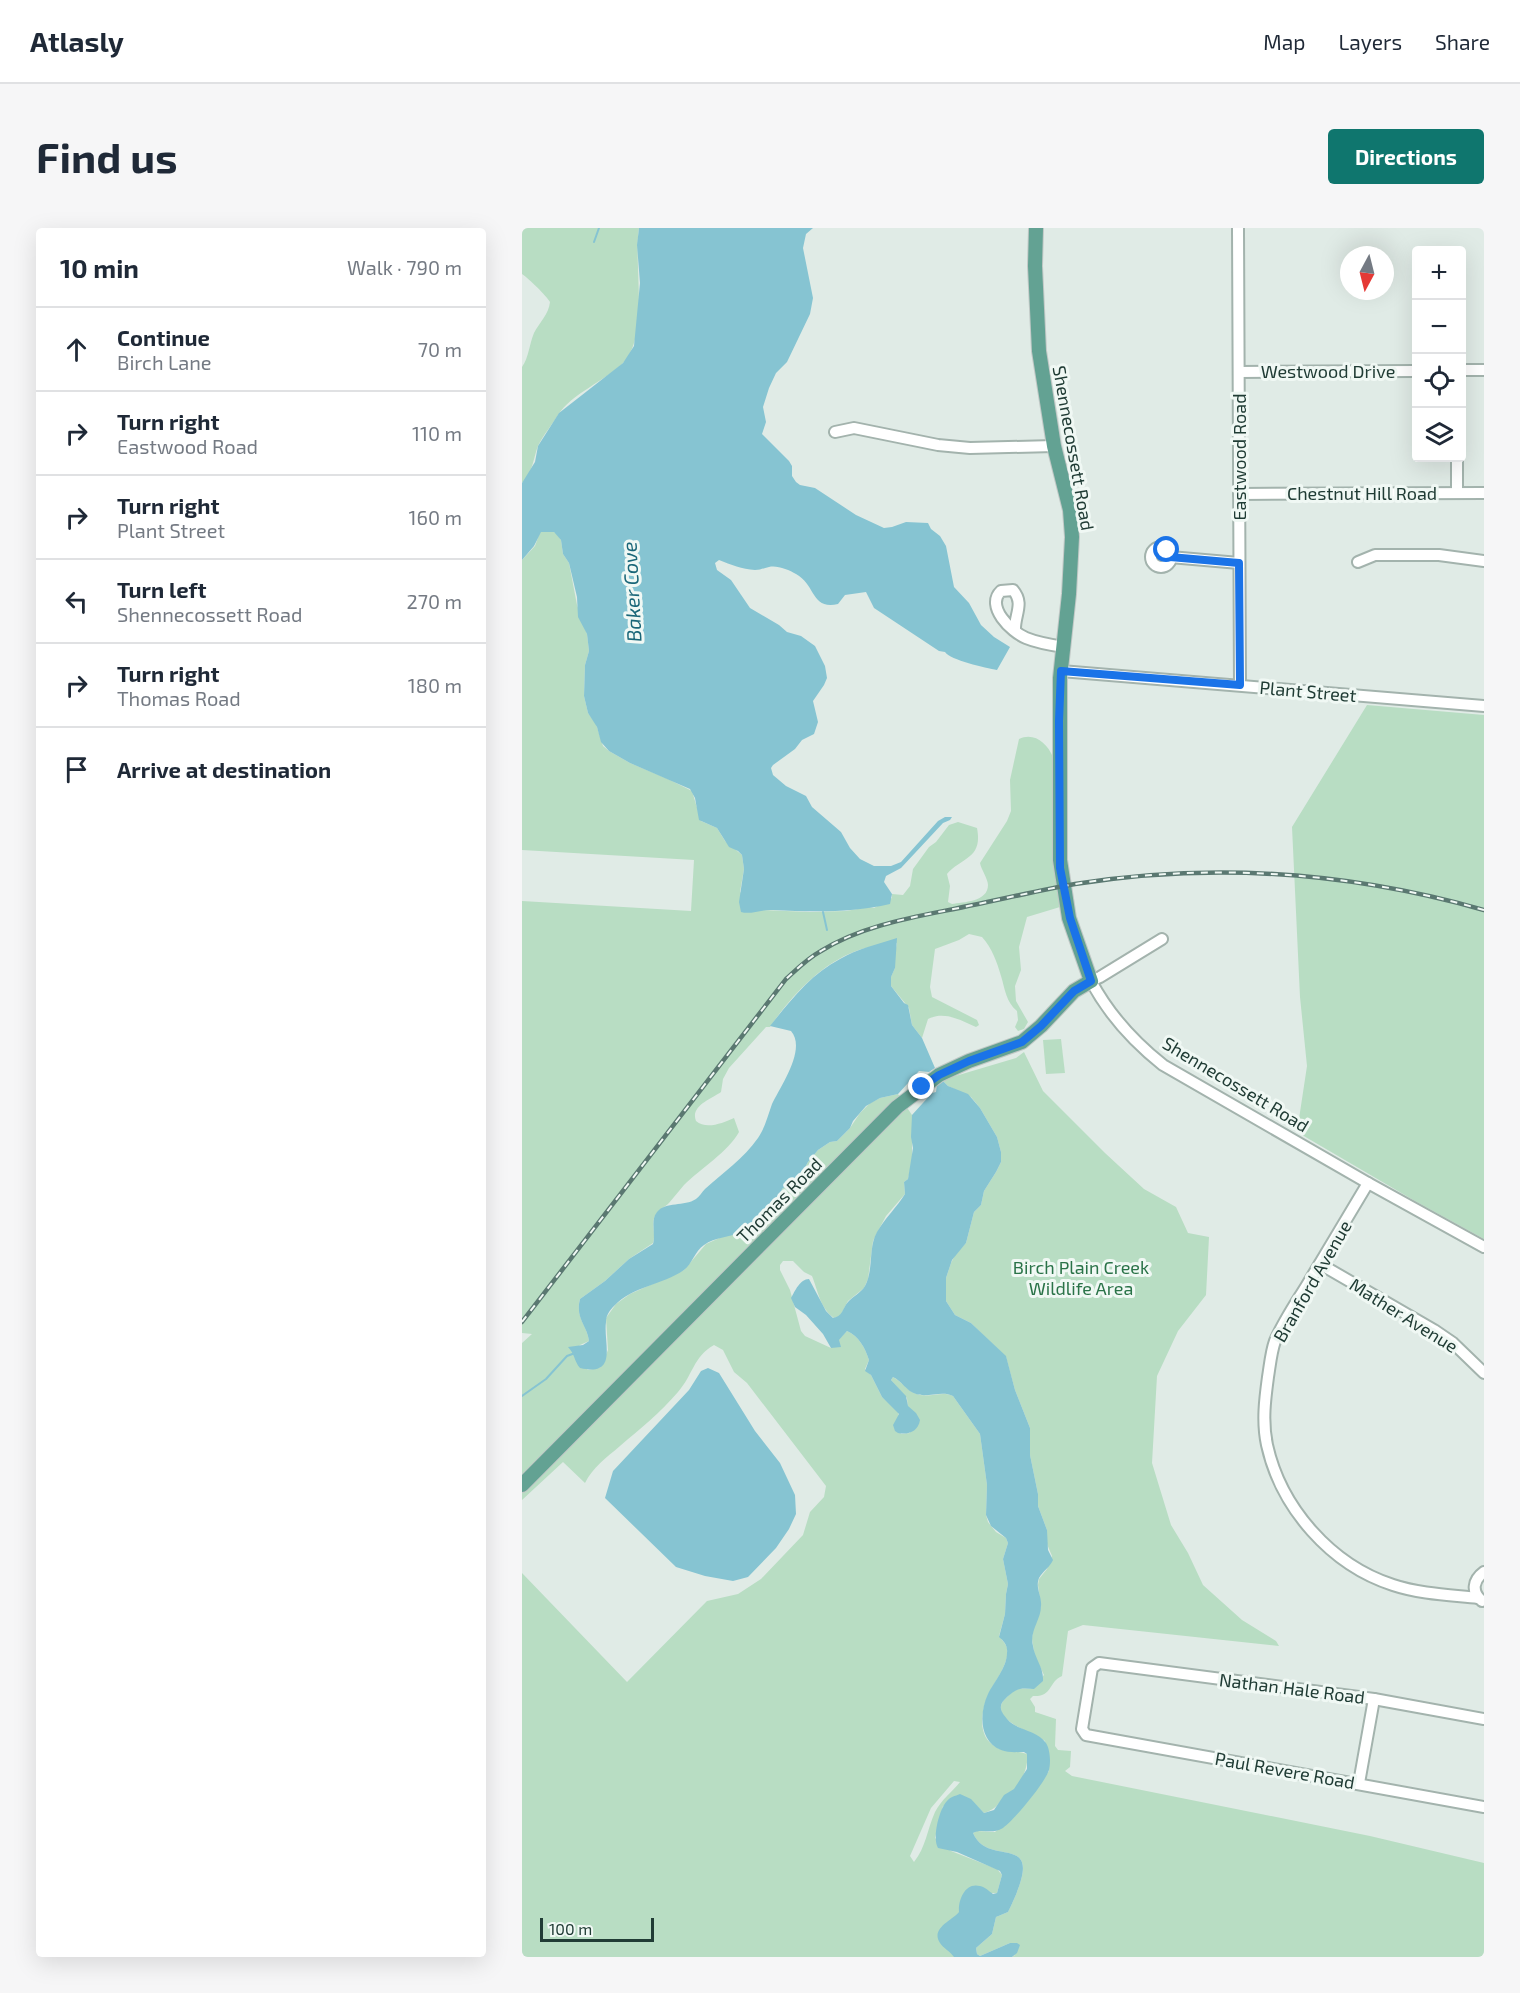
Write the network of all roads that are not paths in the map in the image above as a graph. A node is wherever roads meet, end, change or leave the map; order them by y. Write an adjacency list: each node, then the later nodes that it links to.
1 (1035, 228): 8 (main road, Shennecossett Road)
2 (1238, 228): 6 (street, Eastwood Road)
3 (1466, 370): 4 (street)
4 (1484, 370)
5 (1412, 371): 6 (street, Westwood Drive)
6 (1239, 372): 12 (street, Eastwood Road)
7 (835, 432): 8 (street)
8 (1054, 446): 18 (main road, Shennecossett Road)
9 (1457, 462): 10 (street)
10 (1457, 493): 11 (street, Chestnut Hill Road); 12 (street, Chestnut Hill Road)
11 (1484, 493)
12 (1239, 494): 16 (street, Eastwood Road)
13 (1170, 557): 16 (street)
14 (1484, 561): 15 (street)
15 (1358, 562)
16 (1239, 563): 20 (street, Eastwood Road)
17 (1015, 631): 18 (street)
18 (1064, 647): 19 (main road, Shennecossett Road)
19 (1061, 671): 20 (street, Plant Street); 23 (main road, Shennecossett Road)
20 (1240, 685): 21 (street, Plant Street)
21 (1484, 706)
22 (1162, 939): 23 (street)
23 (1091, 981): 24 (street, Shennecossett Road); 28 (main road, Thomas Road)
24 (1368, 1183): 25 (street, Shennecossett Road); 26 (street, Branford Avenue)
25 (1484, 1247)
26 (1320, 1264): 27 (street, Mather Avenue); 31 (street, Branford Avenue)
27 (1484, 1373)
28 (522, 1485)
29 (1484, 1572): 30 (street)
30 (1474, 1587): 31 (street); 32 (street)
31 (1457, 1596): 32 (street, Branford Avenue)
32 (1481, 1600)
33 (1374, 1699): 34 (street, Nathan Hale Road); 35 (street, Nathan Hale Road); 36 (street)
34 (1484, 1719)
35 (1086, 1735): 36 (street, Paul Revere Road)
36 (1359, 1783): 37 (street, Paul Revere Road)
37 (1484, 1807)

